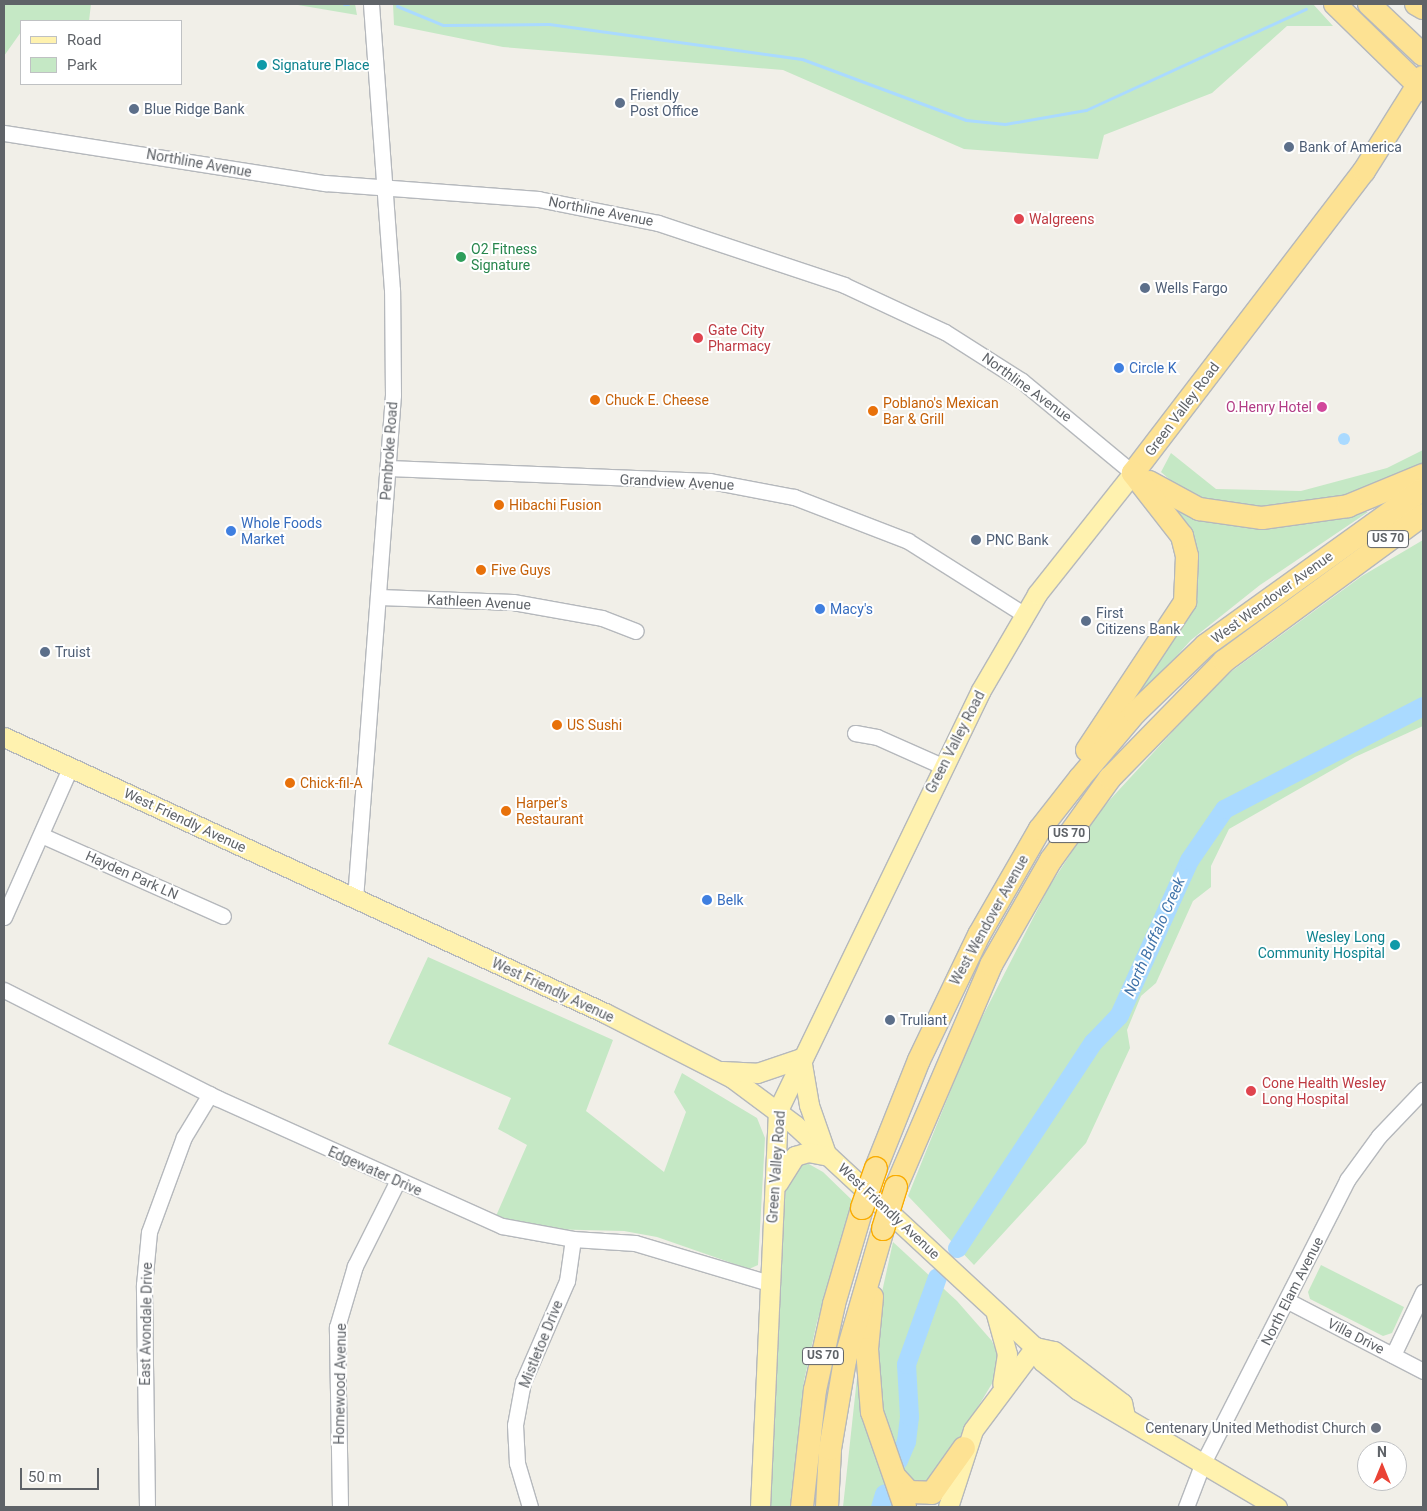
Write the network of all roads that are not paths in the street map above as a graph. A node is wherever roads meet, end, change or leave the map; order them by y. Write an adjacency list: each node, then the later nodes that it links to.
1 (371, 4): 9 (street, Pembroke Road)
2 (1335, 4): 7 (highway)
3 (1369, 4): 6 (highway)
4 (1416, 4): 5 (highway)
5 (1423, 8)
6 (1423, 55)
7 (1422, 84): 11 (highway, Green Valley Road)
8 (4, 132): 9 (street, Northline Avenue)
9 (385, 188): 10 (street, Pembroke Road); 11 (street, Northline Avenue)
10 (388, 468): 17 (street, Pembroke Road); 18 (street, Grandview Avenue)
11 (1133, 474): 12 (highway); 18 (main road, Green Valley Road); 24 (highway)
12 (1423, 475)
13 (1423, 489): 24 (highway, West Wendover Avenue / US 70)
14 (1423, 515): 16 (highway, West Wendover Avenue / US 70)
15 (1423, 531): 16 (highway)
16 (1355, 566): 38 (highway, West Wendover Avenue / US 70, bridge)
17 (379, 597): 19 (street, Kathleen Avenue); 26 (street, Pembroke Road)
18 (1025, 615): 22 (main road, Green Valley Road)
19 (636, 631)
20 (855, 733): 22 (street)
21 (4, 736): 23 (main road, West Friendly Avenue)
22 (942, 766): 30 (main road, Green Valley Road)
23 (70, 768): 25 (street); 26 (main road, West Friendly Avenue)
24 (1040, 829): 55 (highway, West Wendover Avenue / US 70, bridge)
25 (41, 834): 27 (street, Hayden Park LN); 28 (street)
26 (355, 899): 31 (main road, West Friendly Avenue)
27 (223, 916)
28 (4, 917)
29 (4, 990): 33 (street, Edgewater Drive)
30 (801, 1058): 31 (main road); 34 (main road, Green Valley Road); 35 (main road)
31 (717, 1070): 34 (main road, West Friendly Avenue)
32 (1423, 1090): 42 (street, North Elam Avenue)
33 (210, 1094): 36 (street, Edgewater Drive); 51 (street, East Avondale Drive)
34 (778, 1110): 35 (main road, West Friendly Avenue); 37 (main road, Green Valley Road)
35 (828, 1155): 37 (main road); 43 (main road, West Friendly Avenue)
36 (397, 1182): 39 (street, Edgewater Drive); 52 (street, Homewood Avenue)
37 (774, 1191): 40 (main road, Green Valley Road)
38 (882, 1233): 50 (highway); 56 (highway, West Wendover Avenue / US 70)
39 (573, 1240): 40 (street, Edgewater Drive); 53 (street, Mistletoe Drive)
40 (769, 1283): 54 (main road, Green Valley Road)
41 (1423, 1292): 45 (street)
42 (1288, 1301): 45 (street, Villa Drive); 49 (street, North Elam Avenue)
43 (995, 1310): 44 (main road, West Friendly Avenue); 47 (main road)
44 (1035, 1347): 47 (main road); 49 (main road, West Friendly Avenue)
45 (1393, 1355): 46 (street, Villa Drive)
46 (1423, 1371)
47 (1000, 1390): 48 (main road)
48 (964, 1448): 50 (highway); 58 (main road)
49 (1202, 1465): 59 (street, North Elam Avenue); 60 (main road, West Friendly Avenue)
50 (896, 1478): 57 (highway)
51 (147, 1507)
52 (340, 1507)
53 (530, 1507)
54 (760, 1507)
55 (802, 1507)
56 (826, 1507)
57 (905, 1507)
58 (948, 1507)
59 (1186, 1507)
60 (1277, 1507)

